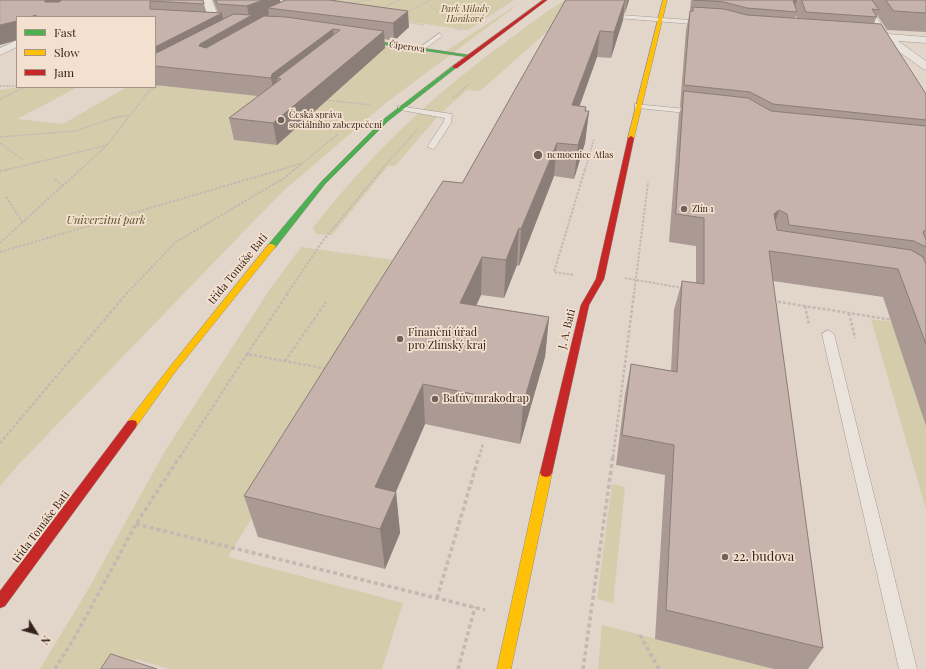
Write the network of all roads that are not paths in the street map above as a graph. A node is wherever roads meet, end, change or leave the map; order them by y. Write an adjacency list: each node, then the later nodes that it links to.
1 (207, 0): 7 (street)
2 (545, 0): 16 (street, třída Tomáše Bati)
3 (665, 0): 6 (street, J. A. Bati)
4 (860, 0): 11 (street)
5 (604, 16): 6 (lane)
6 (659, 20): 8 (lane); 18 (street, J. A. Bati)
7 (217, 24)
8 (713, 24)
9 (440, 35): 14 (lane)
10 (346, 38): 14 (street, Čiperova)
11 (884, 39): 12 (street); 17 (street)
12 (926, 40)
13 (16, 44): 15 (street)
14 (421, 49): 16 (street, Čiperova)
15 (0, 52)
16 (468, 56): 19 (street, třída Tomáše Bati)
17 (926, 66)
18 (638, 106): 20 (lane); 24 (street, J. A. Bati)
19 (401, 108): 21 (lane); 23 (street, třída Tomáše Bati)
20 (708, 113)
21 (431, 147)
22 (828, 334): 25 (lane)
23 (0, 602)
24 (504, 669)
25 (908, 669)

